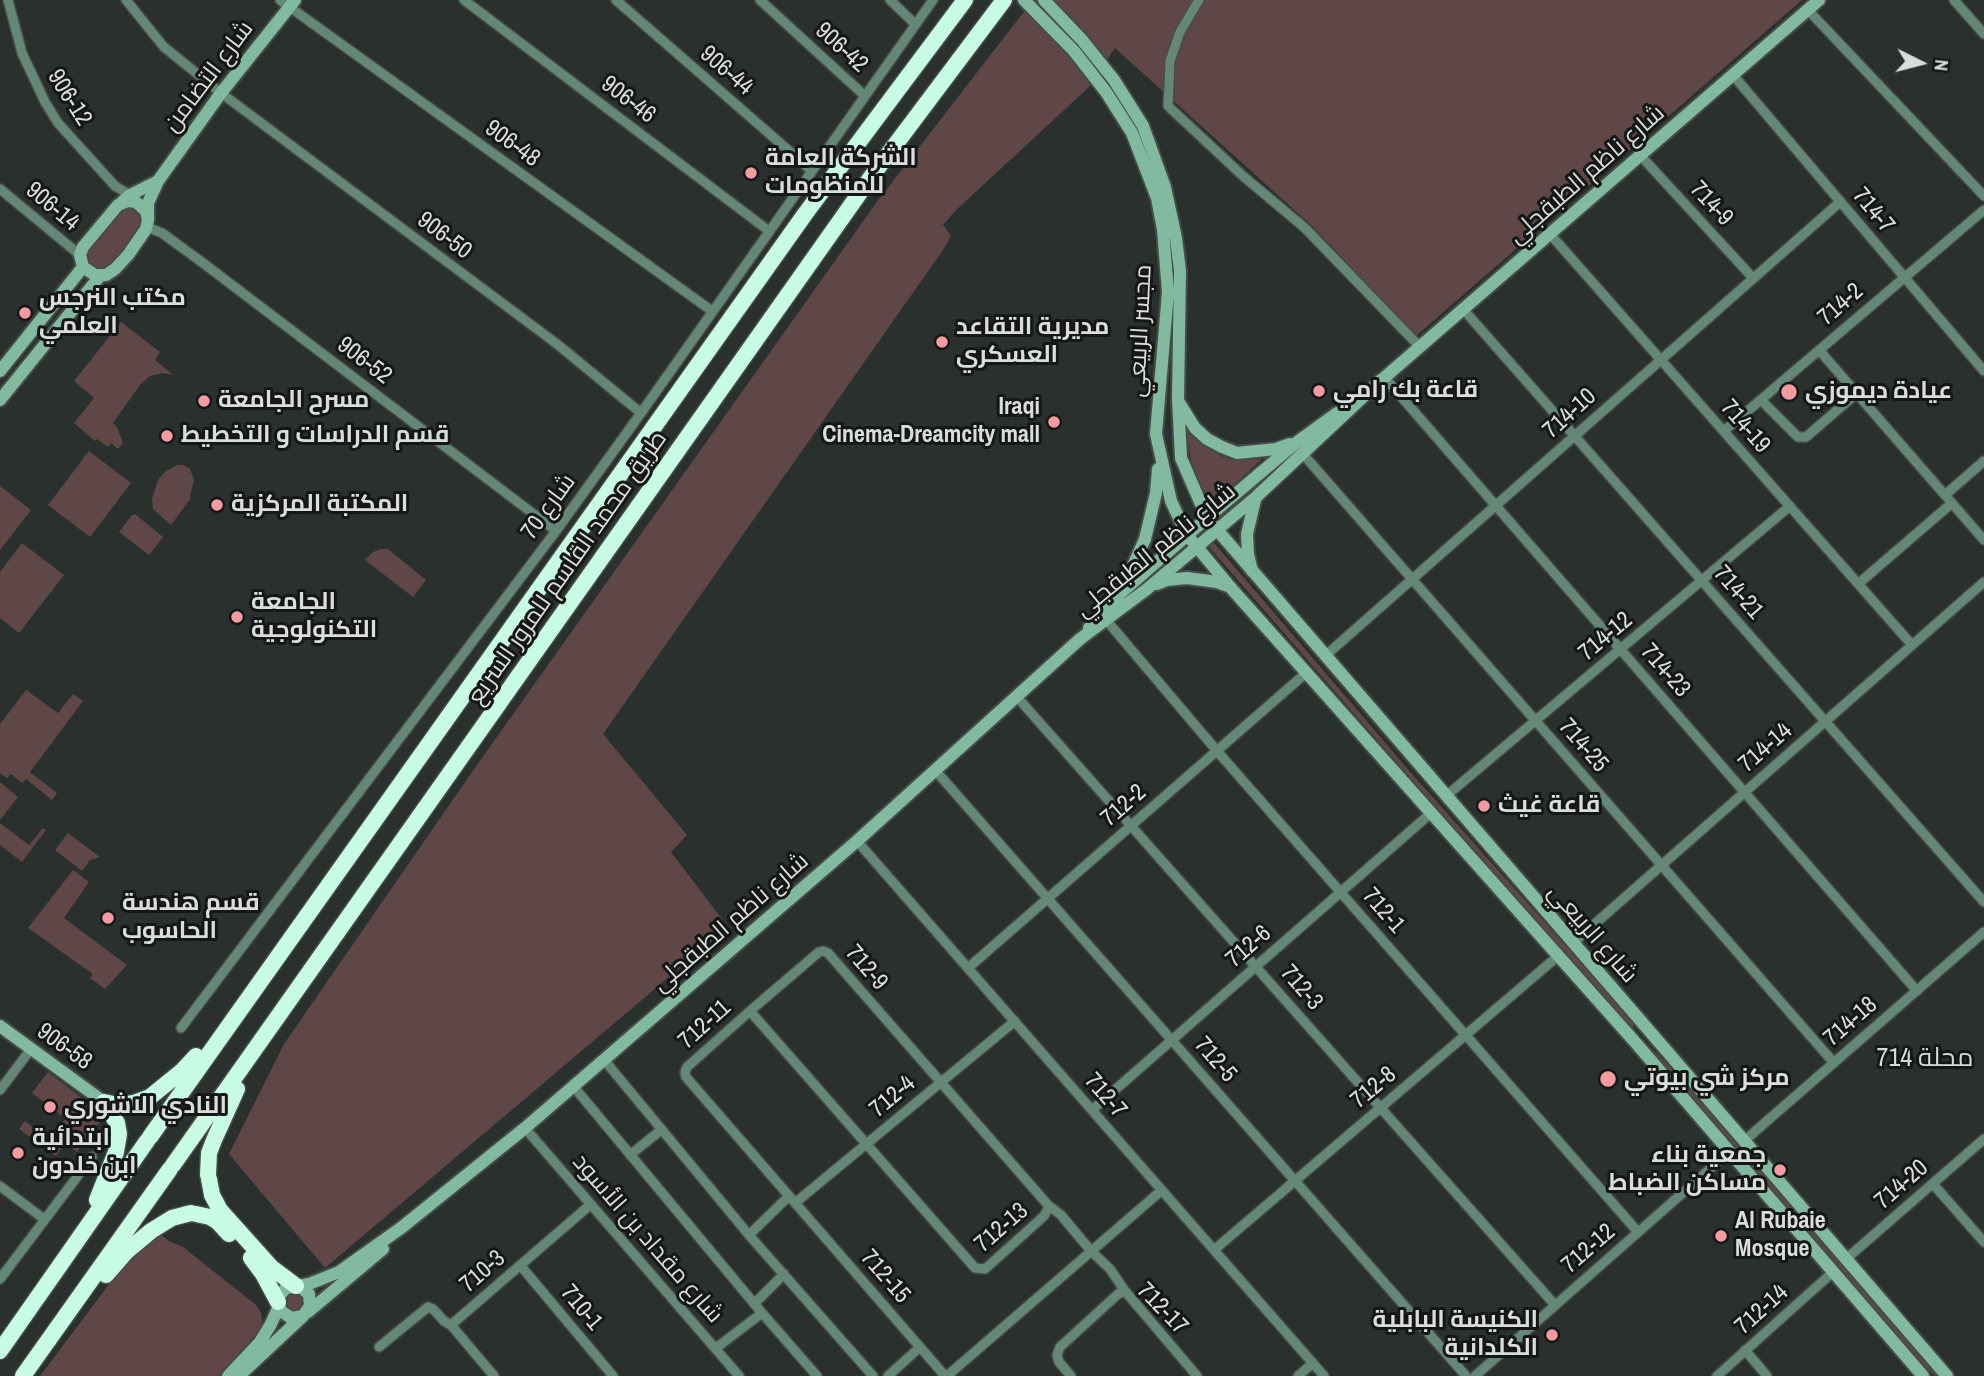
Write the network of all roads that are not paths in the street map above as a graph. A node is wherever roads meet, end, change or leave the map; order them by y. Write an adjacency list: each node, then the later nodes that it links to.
1 (8, 0): 26 (street, 906-12)
2 (126, 0): 20 (street, 906-50)
3 (464, 0): 34 (street, 906-46)
4 (616, 0): 24 (street, 906-44)
5 (760, 0): 21 (street, 906-42)
6 (890, 0): 17 (street)
7 (933, 0): 17 (street, شارع 70)
8 (965, 0): 101 (highway, طريق محمد القاسم للمرور السريع)
9 (1004, 0): 104 (highway, طريق محمد القاسم للمرور السريع)
10 (1024, 0): 22 (main road, مجسر الربيعي)
11 (1044, 0): 22 (main road, مجسر الربيعي)
12 (1199, 0): 42 (street)
13 (1819, 0): 16 (main road, شارع ناظم الطبقجلي)
14 (1954, 0): 18 (street)
15 (288, 2): 20 (main road, شارع التضامن); 41 (street, 906-48)
16 (1808, 10): 19 (main road, شارع ناظم الطبقجلي); 29 (street)
17 (915, 24): 21 (street, شارع 70)
18 (1984, 34)
19 (1733, 75): 23 (main road, شارع ناظم الطبقجلي); 30 (street, 714-7)
20 (221, 93): 25 (main road, شارع التضامن); 52 (street, 906-50)
21 (865, 96): 24 (street, شارع 70)
22 (1137, 129): 49 (main road, مجسر الربيعي); 54 (main road, مجسر الربيعي)
23 (1640, 156): 35 (main road, شارع ناظم الطبقجلي); 39 (street, 714-9)
24 (811, 170): 34 (street, شارع 70)
25 (158, 181): 28 (main road, شارع التضامن); 33 (main road, شارع التضامن)
26 (115, 186): 28 (street, 906-12); 31 (street)
27 (0, 189): 36 (street, 906-14)
28 (130, 195): 31 (main road, شارع التضامن)
29 (1984, 196)
30 (1840, 202): 38 (street, 714-7); 39 (street, 714-10)
31 (120, 203): 33 (main road); 36 (main road, شارع التضامن)
32 (1984, 210): 38 (street, 714-2)
33 (147, 225): 37 (main road, شارع التضامن); 63 (street, 906-52)
34 (769, 230): 41 (street, شارع 70)
35 (1550, 234): 40 (main road, شارع ناظم الطبقجلي); 44 (street, 714-19)
36 (82, 261): 37 (main road); 45 (main road, شارع التضامن)
37 (100, 276): 50 (main road, شارع التضامن)
38 (1904, 276): 43 (street, 714-2); 46 (street, 714-7)
39 (1753, 278): 44 (street, 714-10)
40 (1463, 309): 42 (main road, شارع ناظم الطبقجلي); 55 (street, 714-21)
41 (712, 311): 52 (street, شارع 70)
42 (1420, 347): 47 (main road, شارع ناظم الطبقجلي)
43 (1819, 349): 48 (street); 51 (street, 714-2)
44 (1661, 360): 53 (street, 714-19); 55 (street, 714-10)
45 (1, 367)
46 (1984, 371)
47 (1383, 379): 56 (main road, شارع ناظم الطبقجلي); 60 (street, 714-23)
48 (1857, 393): 51 (street); 59 (street)
49 (1178, 399): 56 (main road); 62 (main road, مجسر الربيعي)
50 (0, 400)
51 (1761, 400): 53 (street, 714-2)
52 (641, 413): 63 (street, شارع 70)
53 (1724, 431): 61 (street, 714-19)
54 (1156, 434): 65 (main road, مجسر الربيعي); 75 (main road)
55 (1574, 436): 60 (street, 714-10); 70 (street, 714-21)
56 (1300, 448): 58 (main road, شارع ناظم الطبقجلي); 62 (main road, شارع ناظم الطبقجلي); 69 (street, 714-25)
57 (1984, 461): 59 (street)
58 (1256, 497): 64 (main road, شارع ناظم الطبقجلي); 68 (main road)
59 (1949, 499): 66 (street); 72 (street)
60 (1496, 505): 69 (street, 714-10); 78 (street, 714-23)
61 (1790, 506): 70 (street, 714-12); 72 (street, 714-19)
62 (1206, 518): 64 (main road, شارع الربيعي); 65 (main road, شارع ناظم الطبقجلي)
63 (556, 531): 106 (street, شارع 70)
64 (1216, 531): 67 (main road, شارع ناظم الطبقجلي); 68 (main road, شارع الربيعي)
65 (1187, 535): 67 (main road, شارع الربيعي); 75 (main road, شارع ناظم الطبقجلي)
66 (1984, 540)
67 (1197, 547): 73 (main road, شارع الربيعي); 74 (main road, شارع ناظم الطبقجلي)
68 (1254, 574): 79 (main road, شارع الربيعي)
69 (1412, 579): 79 (street, 714-10); 82 (street, 714-25)
70 (1702, 581): 78 (street, 714-12); 83 (street, 714-21)
71 (1984, 582): 77 (street, 714-14)
72 (1858, 584): 77 (street, 714-19)
73 (1231, 588): 74 (main road); 80 (main road, شارع الربيعي)
74 (1147, 589): 76 (main road, شارع ناظم الطبقجلي)
75 (1121, 593): 76 (main road, شارع ناظم الطبقجلي)
76 (1104, 617): 81 (main road, شارع ناظم الطبقجلي); 84 (street, 712-1)
77 (1912, 645): 83 (street, 714-14)
78 (1620, 649): 82 (street, 714-12); 86 (street, 714-23)
79 (1325, 656): 87 (main road, شارع الربيعي)
80 (1306, 673): 84 (street, 712-2); 88 (main road, شارع الربيعي)
81 (1017, 697): 85 (main road, شارع ناظم الطبقجلي); 89 (street, 712-3)
82 (1535, 721): 87 (street, 714-12); 91 (street, 714-25)
83 (1825, 721): 86 (street, 714-14); 94 (street, 714-21)
84 (1217, 751): 89 (street, 712-2); 92 (street, 712-1)
85 (935, 770): 90 (main road, شارع ناظم الطبقجلي); 93 (street, 712-5)
86 (1744, 792): 91 (street, 714-14); 100 (street, 714-23)
87 (1446, 796): 96 (main road, شارع الربيعي)
88 (1431, 813): 92 (street, 712-6); 97 (main road, شارع الربيعي)
89 (1131, 826): 93 (street, 712-2); 98 (street, 712-3)
90 (857, 841): 99 (street, 712-7); 112 (main road, شارع ناظم الطبقجلي)
91 (1661, 865): 96 (street, 714-14); 113 (street, 714-25)
92 (1340, 892): 98 (street, 712-6); 108 (street, 712-1)
93 (1048, 898): 99 (street, 712-2); 109 (street, 712-5)
94 (1984, 902)
95 (1984, 932): 100 (street, 714-18)
96 (1573, 943): 107 (main road, شارع الربيعي)
97 (1558, 956): 108 (street, 712-8); 110 (main road, شارع الربيعي)
98 (1256, 967): 109 (street, 712-6); 118 (street, 712-3)
99 (968, 968): 103 (street, 712-7)
100 (1916, 991): 113 (street, 714-18)
101 (245, 1001): 117 (highway); 142 (highway, طريق محمد القاسم للمرور السريع)
102 (750, 1011): 114 (street, 712-9); 124 (street, 712-11); 132 (street, 712-11)
103 (1015, 1021): 114 (street, 712-4); 119 (street, 712-7)
104 (274, 1023): 148 (highway); 161 (highway, طريق محمد القاسم للمرور السريع)
105 (0, 1026): 111 (main road, 906-58)
106 (181, 1027)
107 (1648, 1031): 110 (main road); 123 (main road, شارع الربيعي)
108 (1466, 1035): 118 (street, 712-8); 137 (street, 712-1)
109 (1172, 1040): 119 (street, 712-6); 128 (street, 712-5)
110 (1634, 1042): 125 (main road, شارع الربيعي)
111 (32, 1049): 115 (street); 117 (main road, 906-58)
112 (605, 1061): 116 (main road, شارع ناظم الطبقجلي); 121 (street)
113 (1833, 1063): 123 (street, 714-18)
114 (941, 1083): 124 (street, 712-4); 134 (street, 712-13)
115 (1, 1086)
116 (573, 1087): 120 (main road, شارع ناظم الطبقجلي); 126 (street)
117 (104, 1102): 142 (highway)
118 (1381, 1108): 128 (street, 712-8); 152 (street, 712-3)
119 (1092, 1111): 131 (street, 712-7)
120 (525, 1129): 133 (street, شارع مقداد بن الأسود); 136 (main road, شارع ناظم الطبقجلي)
121 (662, 1130): 126 (street); 138 (street)
122 (1984, 1139): 129 (street, 714-20)
123 (1744, 1141): 143 (main road, شارع الربيعي)
124 (866, 1145): 132 (street, 712-4); 134 (street, 712-13)
125 (1730, 1152): 137 (street, 712-12); 145 (main road, شارع الربيعي)
126 (631, 1155): 151 (street)
127 (92, 1157): 135 (street)
128 (1295, 1181): 140 (street, 712-8); 177 (street, 712-5)
129 (1933, 1184): 139 (street); 143 (street, 714-20)
130 (0, 1186): 135 (street)
131 (1162, 1190): 140 (street, 712-7); 141 (street)
132 (792, 1200): 138 (street, 712-4); 157 (street, 712-15)
133 (590, 1205): 144 (street, 710-3); 158 (street, شارع مقداد بن الأسود)
134 (1048, 1205): 141 (street)
135 (44, 1219): 147 (street)
136 (401, 1228): 148 (main road, شارع ناظم الطبقجلي); 154 (main road, شارع ناظم الطبقجلي)
137 (1638, 1232): 152 (street, 712-12)
138 (749, 1235): 146 (street)
139 (1984, 1242)
140 (1214, 1250): 162 (street, 712-7)
141 (1091, 1251): 149 (street); 172 (street)
142 (68, 1254): 160 (highway, طريق محمد القاسم للمرور السريع)
143 (1846, 1259): 182 (main road, شارع الربيعي)
144 (520, 1265): 155 (street, 710-3); 167 (street, 710-1)
145 (1833, 1272): 159 (street, 712-14); 181 (main road, شارع الربيعي)
146 (783, 1274): 151 (street); 170 (street)
147 (0, 1279)
148 (298, 1286): 150 (main road); 154 (main road)
149 (1125, 1291): 173 (street, 712-17); 174 (street, 712-17)
150 (279, 1304): 154 (main road); 161 (highway); 164 (main road)
151 (754, 1304): 153 (street)
152 (1555, 1305): 178 (street, 712-12)
153 (762, 1313): 158 (street); 169 (street)
154 (305, 1314): 165 (main road, شارع ناظم الطبقجلي)
155 (451, 1325): 156 (street); 166 (street, 710-3)
156 (379, 1347)
157 (920, 1347): 171 (street); 172 (street, 712-15)
158 (716, 1348): 168 (street, شارع مقداد بن الأسود)
159 (1745, 1350): 179 (street, 712-14); 180 (street)
160 (0, 1351)
161 (39, 1354): 163 (highway, طريق محمد القاسم للمرور السريع)
162 (1313, 1363): 175 (street); 176 (street, 712-7)
163 (23, 1376)
164 (228, 1376)
165 (239, 1376)
166 (494, 1376)
167 (613, 1376)
168 (739, 1376)
169 (817, 1376)
170 (873, 1376)
171 (888, 1376)
172 (946, 1376)
173 (1071, 1376)
174 (1197, 1376)
175 (1298, 1376)
176 (1324, 1376)
177 (1466, 1376)
178 (1475, 1376)
179 (1717, 1376)
180 (1767, 1376)
181 (1923, 1376)
182 (1947, 1376)

